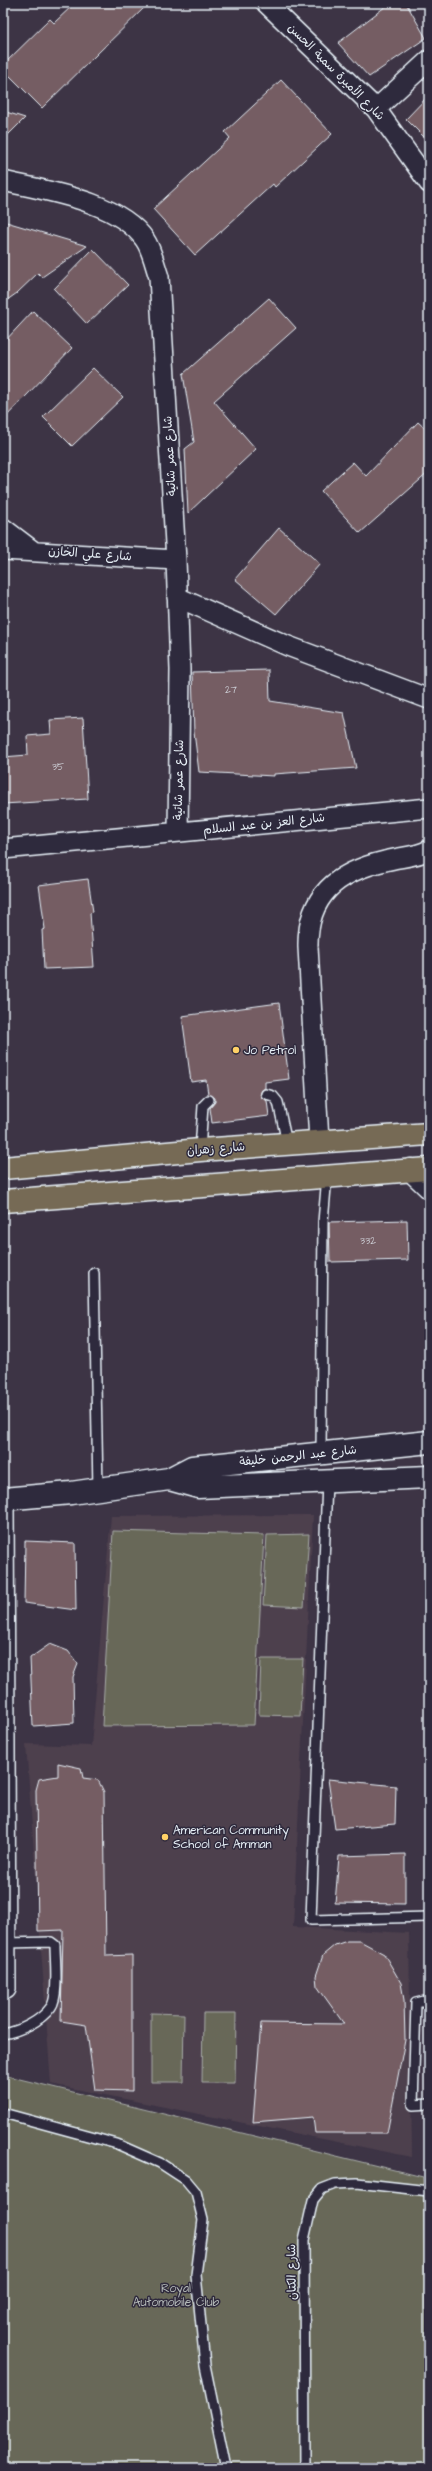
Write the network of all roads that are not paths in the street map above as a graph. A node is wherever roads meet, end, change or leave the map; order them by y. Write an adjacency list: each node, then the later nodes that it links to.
1 (266, 3): 3 (street, شارع الأميرة سمية الحسن)
2 (429, 60): 3 (street)
3 (376, 109): 5 (street, شارع الأميرة سمية الحسن)
4 (3, 181): 9 (street, شارع عمر شاتية)
5 (429, 183)
6 (3, 528): 8 (street)
7 (3, 550): 8 (street, شارع علي الخازن)
8 (32, 550): 9 (street, شارع علي الخازن)
9 (176, 560): 10 (street, شارع عمر شاتية)
10 (177, 597): 11 (street); 13 (street, شارع عمر شاتية)
11 (429, 699)
12 (429, 808): 13 (street, شارع العز بن عبد السلام)
13 (178, 832): 14 (street, شارع العز بن عبد السلام)
14 (3, 849)
15 (429, 850): 19 (street)
16 (266, 1094): 20 (lane)
17 (209, 1100): 21 (lane)
18 (429, 1134): 19 (main road, شارع زهران)
19 (318, 1141): 20 (main road, شارع زهران)
20 (287, 1143): 21 (main road, شارع زهران)
21 (200, 1150): 22 (main road, شارع زهران)
22 (3, 1168)
23 (420, 1169): 24 (main road); 25 (street)
24 (327, 1175): 26 (main road); 29 (lane)
25 (429, 1187)
26 (3, 1201)
27 (94, 1273): 35 (lane)
28 (429, 1442): 29 (street, شارع عبد الرحمن خليفة)
29 (322, 1454): 33 (street, شارع عبد الرحمن خليفة)
30 (429, 1457): 31 (street)
31 (429, 1464)
32 (429, 1477): 34 (street, شارع عبد الرحمن خليفة)
33 (169, 1479): 34 (street, شارع عبد الرحمن خليفة); 35 (street, شارع عبد الرحمن خليفة)
34 (327, 1481): 37 (lane)
35 (98, 1490): 36 (street, شارع عبد الرحمن خليفة)
36 (4, 1499): 38 (street)
37 (429, 1917)
38 (6, 1943): 39 (street); 41 (lane)
39 (6, 1989)
40 (429, 2000): 42 (lane)
41 (3, 2034)
42 (429, 2104)
43 (3, 2113): 45 (lane)
44 (429, 2191): 46 (lane, شارع الكتان)
45 (226, 2468)
46 (305, 2468)

